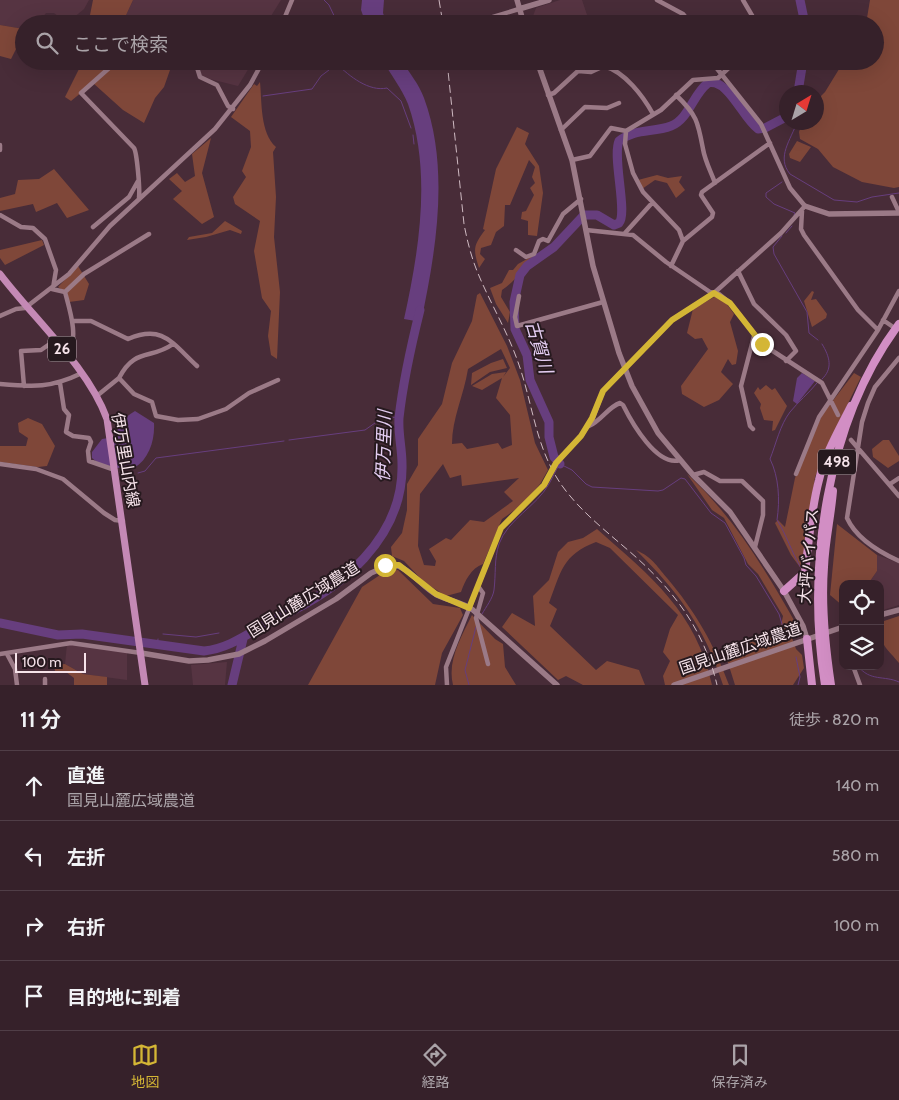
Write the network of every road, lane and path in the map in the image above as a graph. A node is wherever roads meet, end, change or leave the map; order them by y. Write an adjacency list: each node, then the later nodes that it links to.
1 (292, 0): 7 (street)
2 (516, 0): 6 (street)
3 (549, 0): 6 (street)
4 (657, 0): 10 (street)
5 (743, 0): 11 (street)
6 (520, 9): 8 (street); 9 (street)
7 (286, 15)
8 (499, 15)
9 (522, 15)
10 (684, 15)
11 (752, 15)
12 (107, 70): 32 (street)
13 (198, 70): 24 (street)
14 (258, 70): 24 (street)
15 (540, 70): 21 (street)
16 (595, 70): 21 (street)
17 (614, 70): 25 (street)
18 (718, 70): 20 (street)
19 (728, 70): 20 (street)
20 (722, 76): 22 (street); 28 (street)
21 (548, 95): 26 (street)
22 (676, 96): 25 (street); 33 (street)
23 (619, 103): 26 (street)
24 (233, 109): 35 (street)
25 (654, 114): 27 (street)
26 (561, 130): 31 (street)
27 (625, 135): 31 (street); 37 (street)
28 (770, 143): 33 (street); 38 (street)
29 (0, 145): 30 (street)
30 (0, 150)
31 (572, 160): 36 (street)
32 (139, 180): 35 (street); 41 (street)
33 (715, 183): 45 (street)
34 (892, 197): 39 (street)
35 (140, 198): 50 (street)
36 (581, 199): 42 (street); 46 (street)
37 (652, 203): 43 (street); 45 (street)
38 (804, 208): 39 (street); 48 (street); 61 (street)
39 (899, 212)
40 (0, 214): 50 (street)
41 (93, 227)
42 (585, 227): 43 (street); 55 (street)
43 (625, 233): 47 (street)
44 (149, 234): 52 (street)
45 (683, 241): 47 (street)
46 (516, 250)
47 (671, 266): 53 (street)
48 (738, 271): 53 (street); 67 (street)
49 (0, 274): 56 (main road, 伊万里山内線 / 26)
50 (52, 289): 52 (street); 56 (street)
51 (899, 291): 58 (street)
52 (65, 292): 59 (street)
53 (714, 293): 62 (street); 70 (street)
54 (519, 296): 55 (street)
55 (603, 302): 70 (street)
56 (26, 308): 57 (street); 63 (main road, 伊万里山内線 / 26)
57 (0, 316)
58 (884, 320): 60 (street); 61 (street)
59 (72, 321): 64 (street); 65 (street)
60 (897, 326): 68 (highway, 大坪バイパス / 498)
61 (878, 330): 78 (street)
62 (754, 336): 67 (street); 81 (street)
63 (54, 341): 65 (main road, 伊万里山内線 / 26); 76 (street)
64 (173, 344): 69 (street); 72 (street)
65 (68, 356): 71 (main road, 伊万里山内線 / 26)
66 (899, 358): 83 (street)
67 (786, 361): 78 (street)
68 (874, 362): 86 (highway, 大坪バイパス / 498); 97 (highway)
69 (197, 366)
70 (625, 369): 80 (street); 84 (street)
71 (82, 372): 74 (street); 77 (main road, 伊万里山内線 / 26)
72 (119, 378): 73 (street); 77 (street)
73 (278, 380)
74 (60, 383): 76 (street); 87 (street)
75 (0, 384): 76 (street)
76 (24, 386)
77 (98, 395): 87 (main road, 伊万里山内線 / 26)
78 (831, 400): 79 (street); 88 (street)
79 (838, 415)
80 (589, 426): 84 (street); 96 (street)
81 (753, 429)
82 (851, 440): 83 (street)
83 (859, 450): 91 (street); 95 (street)
84 (680, 460): 89 (street)
85 (0, 464): 93 (street)
86 (835, 468): 102 (highway); 115 (highway, 大坪バイパス / 498)
87 (116, 470): 93 (main road, 伊万里山内線 / 26)
88 (796, 474)
89 (693, 475): 94 (street); 94 (street)
90 (899, 478): 91 (street)
91 (890, 484): 92 (street)
92 (899, 496)
93 (123, 520): 104 (main road, 伊万里山内線 / 26)
94 (755, 548): 97 (street)
95 (899, 561)
96 (478, 586): 98 (street); 107 (street)
97 (784, 591): 103 (street)
98 (471, 609): 104 (street, 国見山麓広域農道); 111 (street); 112 (street, 国見山麓広域農道)
99 (899, 610): 100 (street)
100 (884, 614)
101 (839, 628): 102 (street, 国見山麓広域農道)
102 (824, 634): 103 (street, 国見山麓広域農道); 116 (highway)
103 (806, 639): 113 (street, 国見山麓広域農道); 114 (highway)
104 (141, 653): 106 (street); 110 (main road, 伊万里山内線 / 26)
105 (0, 654): 106 (street)
106 (7, 654): 109 (street)
107 (488, 664)
108 (854, 670): 117 (street)
109 (17, 685)
110 (145, 685)
111 (447, 685)
112 (557, 685)
113 (674, 685)
114 (812, 685)
115 (825, 685)
116 (831, 685)
117 (860, 685)

